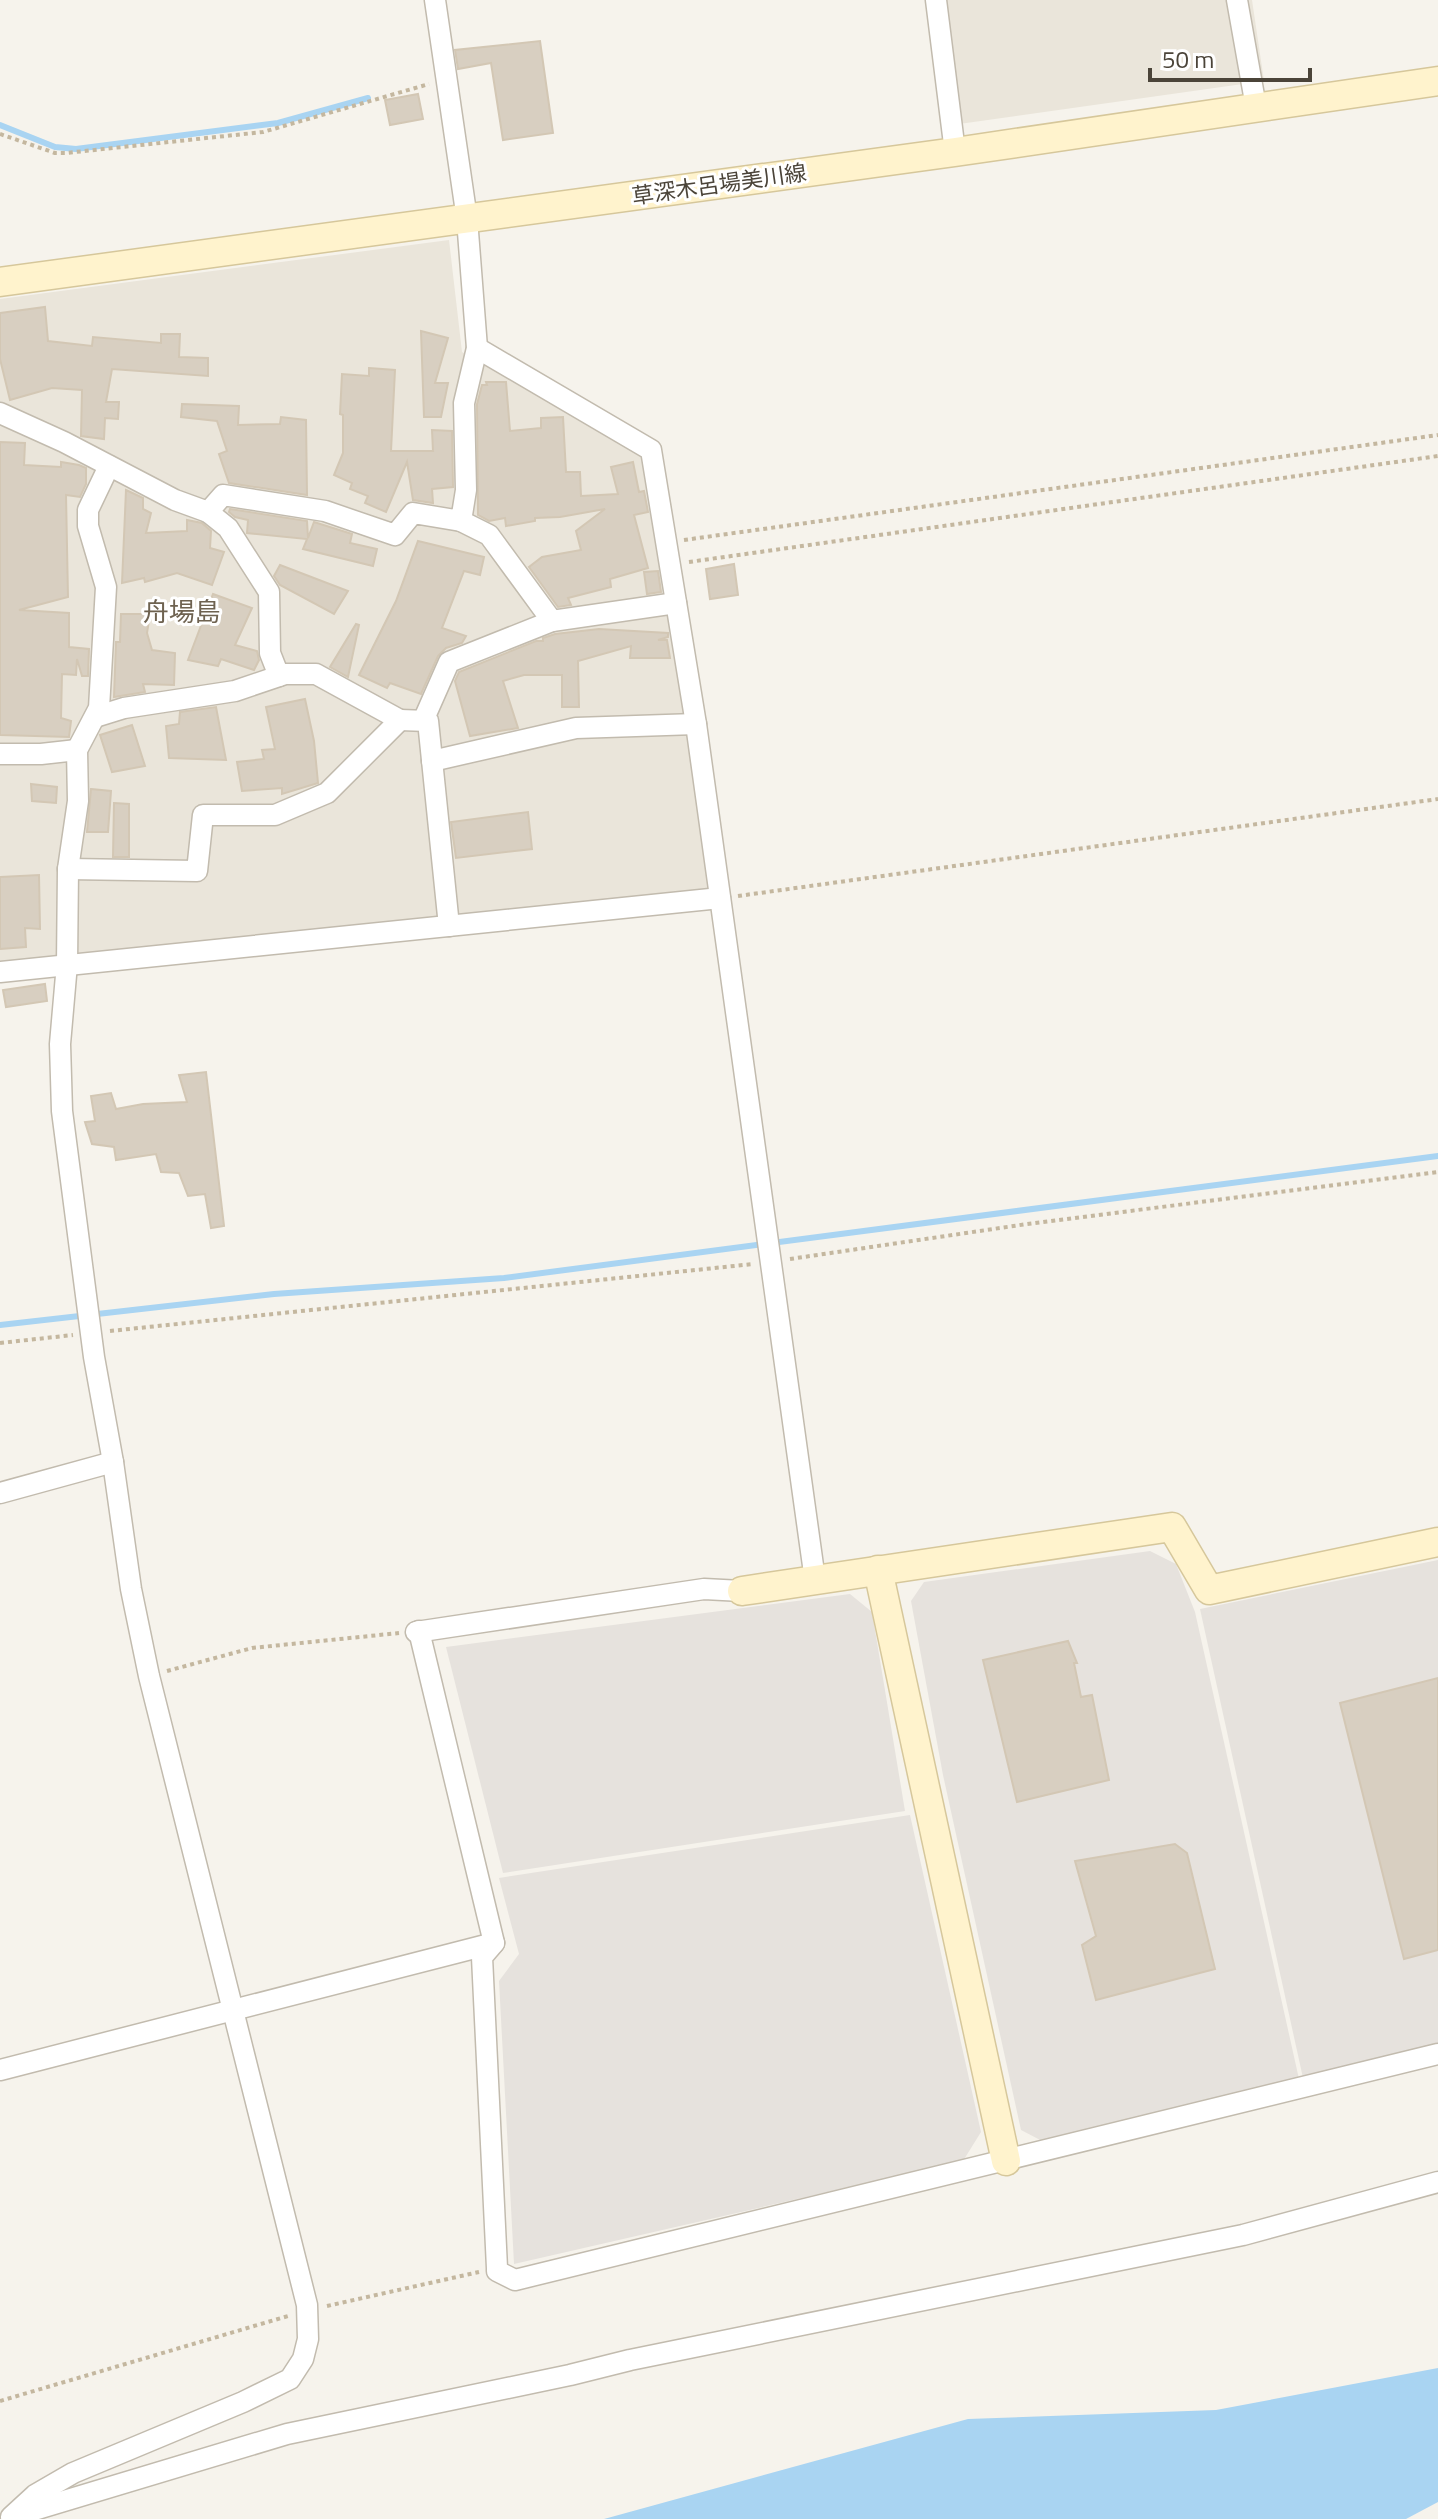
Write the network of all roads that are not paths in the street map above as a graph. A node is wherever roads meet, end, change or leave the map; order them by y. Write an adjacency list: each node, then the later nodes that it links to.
1 (435, 0): 7 (street)
2 (936, 0): 6 (street)
3 (1237, 0): 5 (street)
4 (1438, 81): 5 (main road, 草深木呂場美川線)
5 (1256, 107): 6 (main road, 草深木呂場美川線)
6 (955, 152): 7 (main road, 草深木呂場美川線)
7 (467, 219): 8 (main road, 草深木呂場美川線); 9 (street)
8 (0, 282)
9 (477, 348): 13 (street); 14 (street)
10 (0, 413): 11 (street)
11 (109, 466): 12 (street); 17 (street)
12 (208, 512): 13 (street); 16 (street)
13 (461, 521): 15 (street)
14 (676, 603): 15 (street); 20 (street)
15 (552, 621): 19 (street)
16 (279, 676): 17 (street); 18 (street)
17 (95, 717): 21 (street)
18 (400, 720): 19 (street); 24 (street)
19 (423, 721): 23 (street)
20 (696, 724): 23 (street); 25 (street)
21 (77, 750): 22 (street); 24 (street)
22 (0, 754)
23 (432, 761): 26 (street)
24 (68, 869): 27 (street)
25 (720, 898): 26 (street); 33 (street)
26 (449, 926): 27 (street)
27 (67, 964): 28 (street); 29 (street)
28 (0, 972)
29 (113, 1462): 30 (street); 36 (street)
30 (0, 1493)
31 (1438, 1542): 32 (main road)
32 (878, 1570): 33 (main road); 39 (main road)
33 (815, 1580): 34 (main road)
34 (742, 1591): 35 (street)
35 (494, 1943): 36 (street); 39 (street)
36 (232, 2010): 38 (street); 41 (street)
37 (1438, 2054): 39 (street)
38 (0, 2070)
39 (1006, 2161)
40 (1438, 2182): 41 (street)
41 (8, 2518)

